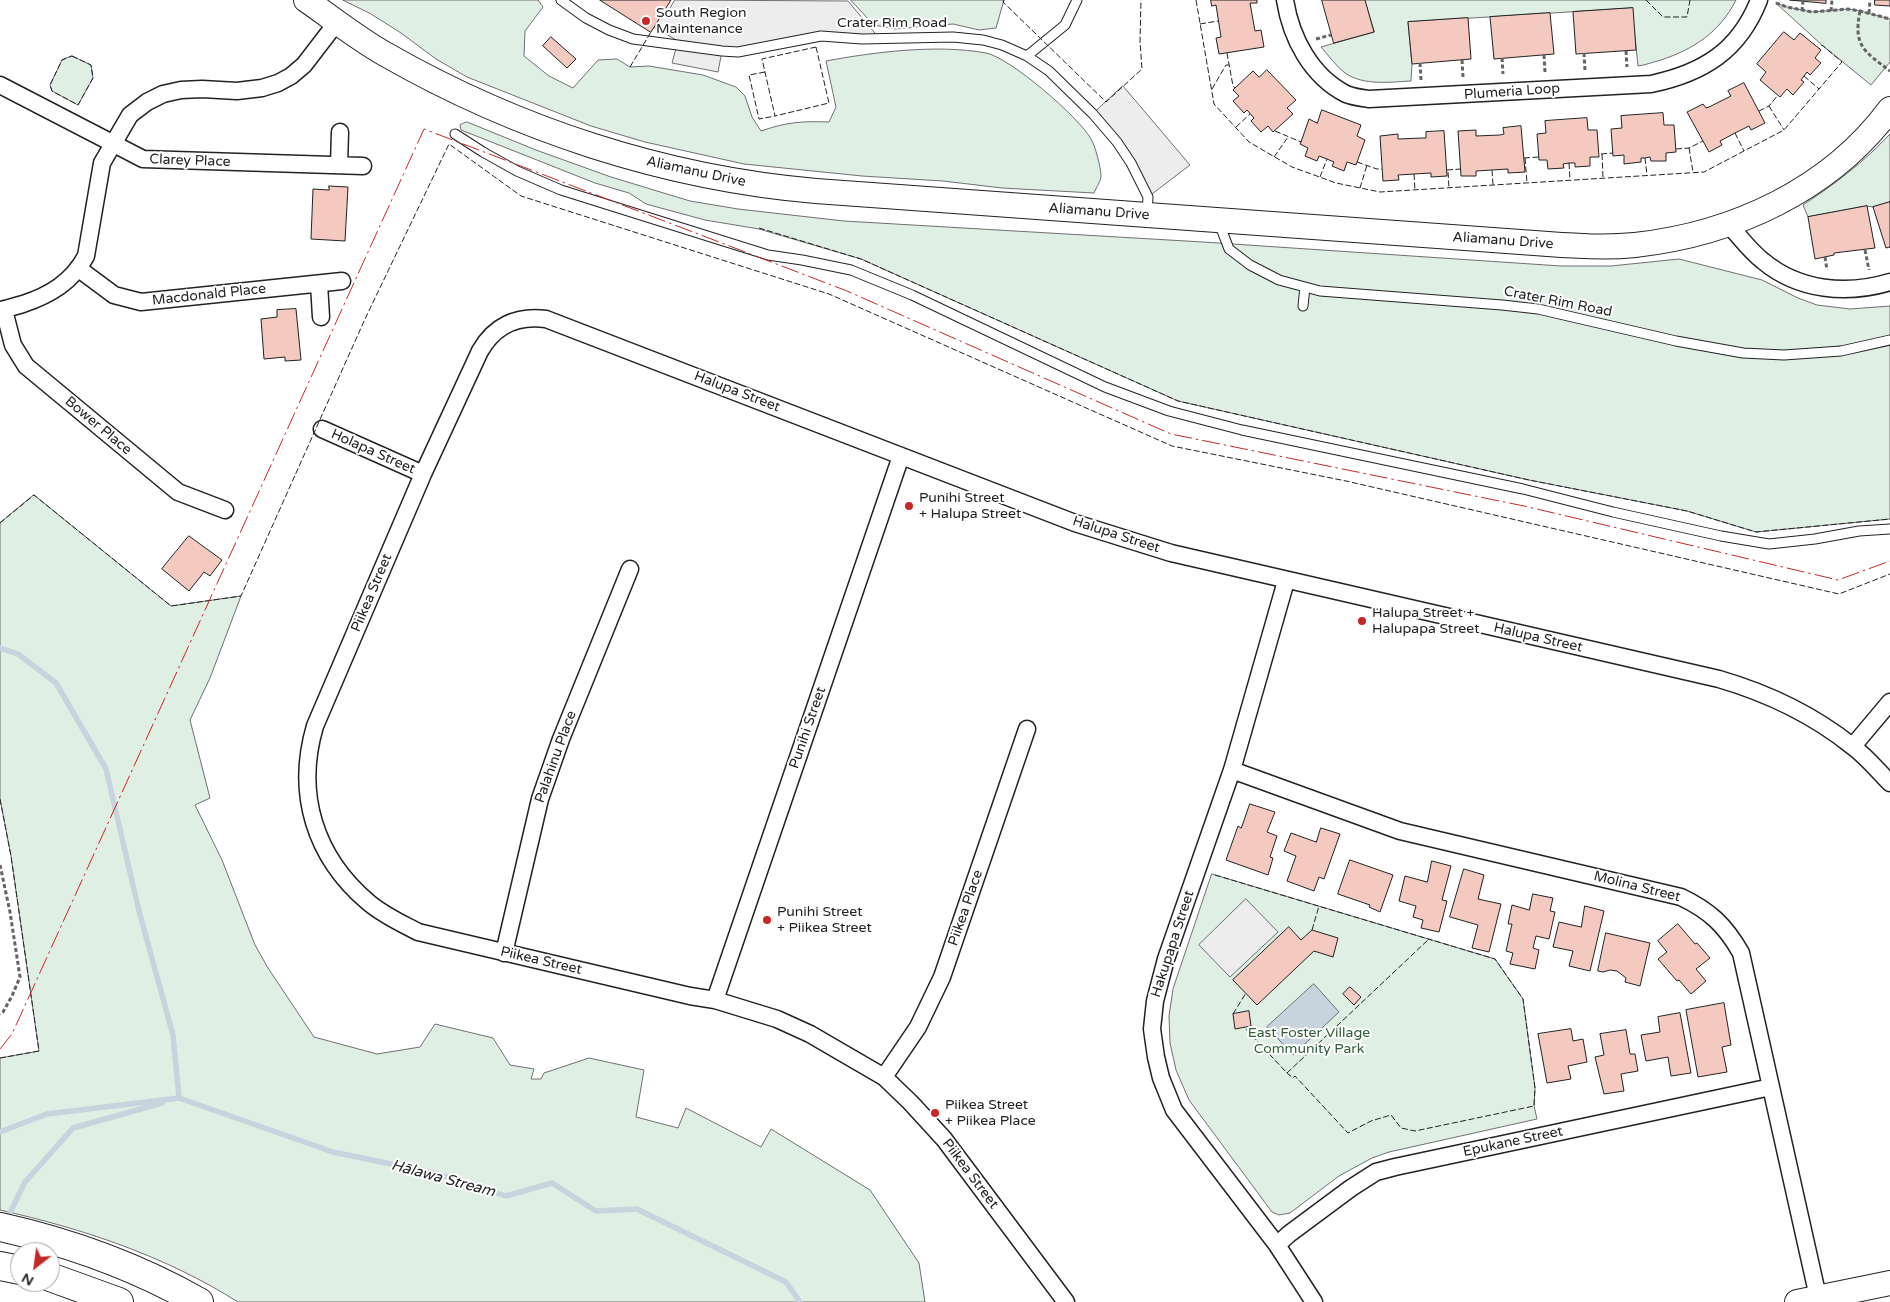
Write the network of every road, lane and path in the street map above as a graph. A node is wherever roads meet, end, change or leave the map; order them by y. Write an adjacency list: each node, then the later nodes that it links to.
1 (306, 0): 15 (street, Aliamanu Drive)
2 (561, 0): 21 (lane, Crater Rim Road)
3 (1077, 0): 21 (lane)
4 (1285, 0): 5 (street, Plumeria Loop)
5 (1759, 0)
6 (1832, 0): 11 (path)
7 (1870, 0): 13 (path)
8 (1803, 1): 10 (path)
9 (1776, 3): 10 (path)
10 (1802, 10): 11 (path)
11 (1832, 11): 12 (path)
12 (1860, 11): 13 (path); 27 (path)
13 (1869, 13): 14 (path)
14 (1890, 20)
15 (337, 22): 36 (street); 39 (street, Aliamanu Drive)
16 (1331, 34): 17 (path)
17 (1316, 39)
18 (1626, 51): 25 (path)
19 (1584, 53): 26 (path)
20 (1544, 55): 28 (path)
21 (1027, 56): 39 (lane, Crater Rim Road)
22 (1502, 58): 29 (path)
23 (1462, 60): 30 (path)
24 (1420, 63): 31 (path)
25 (1627, 67)
26 (1585, 70)
27 (1890, 71)
28 (1545, 72)
29 (1503, 74)
30 (1463, 77)
31 (1422, 80)
32 (0, 85): 36 (street, Clarey Place)
33 (1890, 109): 41 (street, Aliamanu Drive)
34 (340, 132): 37 (street)
35 (455, 134): 59 (lane)
36 (113, 144): 37 (street, Clarey Place); 44 (street)
37 (339, 165): 38 (street, Clarey Place)
38 (363, 166)
39 (1147, 216): 40 (street, Aliamanu Drive)
40 (1218, 220): 41 (street, Aliamanu Drive); 50 (lane, Crater Rim Road)
41 (1729, 225): 48 (street)
42 (1865, 250): 46 (path)
43 (1824, 257): 45 (path)
44 (79, 269): 49 (street, Macdonald Place); 52 (street)
45 (1827, 270)
46 (1869, 270)
47 (342, 281): 49 (street, Macdonald Place)
48 (1890, 282)
49 (319, 284): 53 (street)
50 (1305, 287): 51 (lane); 54 (lane, Crater Rim Road)
51 (1303, 306)
52 (2, 310): 58 (street, Bower Place)
53 (321, 317)
54 (1890, 340)
55 (322, 429): 57 (street, Holapa Street)
56 (902, 456): 57 (street, Halupa Street); 61 (street, Halupa Street); 69 (street, Punihi Street)
57 (423, 474): 68 (street, Piikea Street)
58 (225, 510)
59 (1890, 529)
60 (630, 569): 68 (street, Palahinu Place)
61 (1286, 581): 64 (street, Halupa Street); 65 (street, Hakupapa Street)
62 (1890, 702): 64 (street)
63 (1027, 729): 71 (street, Piikea Place)
64 (1853, 746): 66 (street, Halupa Street)
65 (1232, 770): 72 (street, Molina Street); 74 (street, Hakupapa Street)
66 (1890, 784)
67 (0, 865): 70 (path)
68 (504, 953): 69 (street, Piikea Street)
69 (714, 1000): 71 (street, Piikea Street)
70 (0, 1014)
71 (884, 1078): 80 (street, Piikea Street)
72 (1771, 1087): 74 (street, Epukane Street); 77 (street, Molina Street)
73 (0, 1227): 79 (highway)
74 (1277, 1246): 81 (street, Hakupapa Street)
75 (60, 1281): 78 (highway)
76 (1890, 1283): 77 (street)
77 (1807, 1300)
78 (119, 1302)
79 (199, 1302)
80 (1066, 1302)
81 (1314, 1302)

